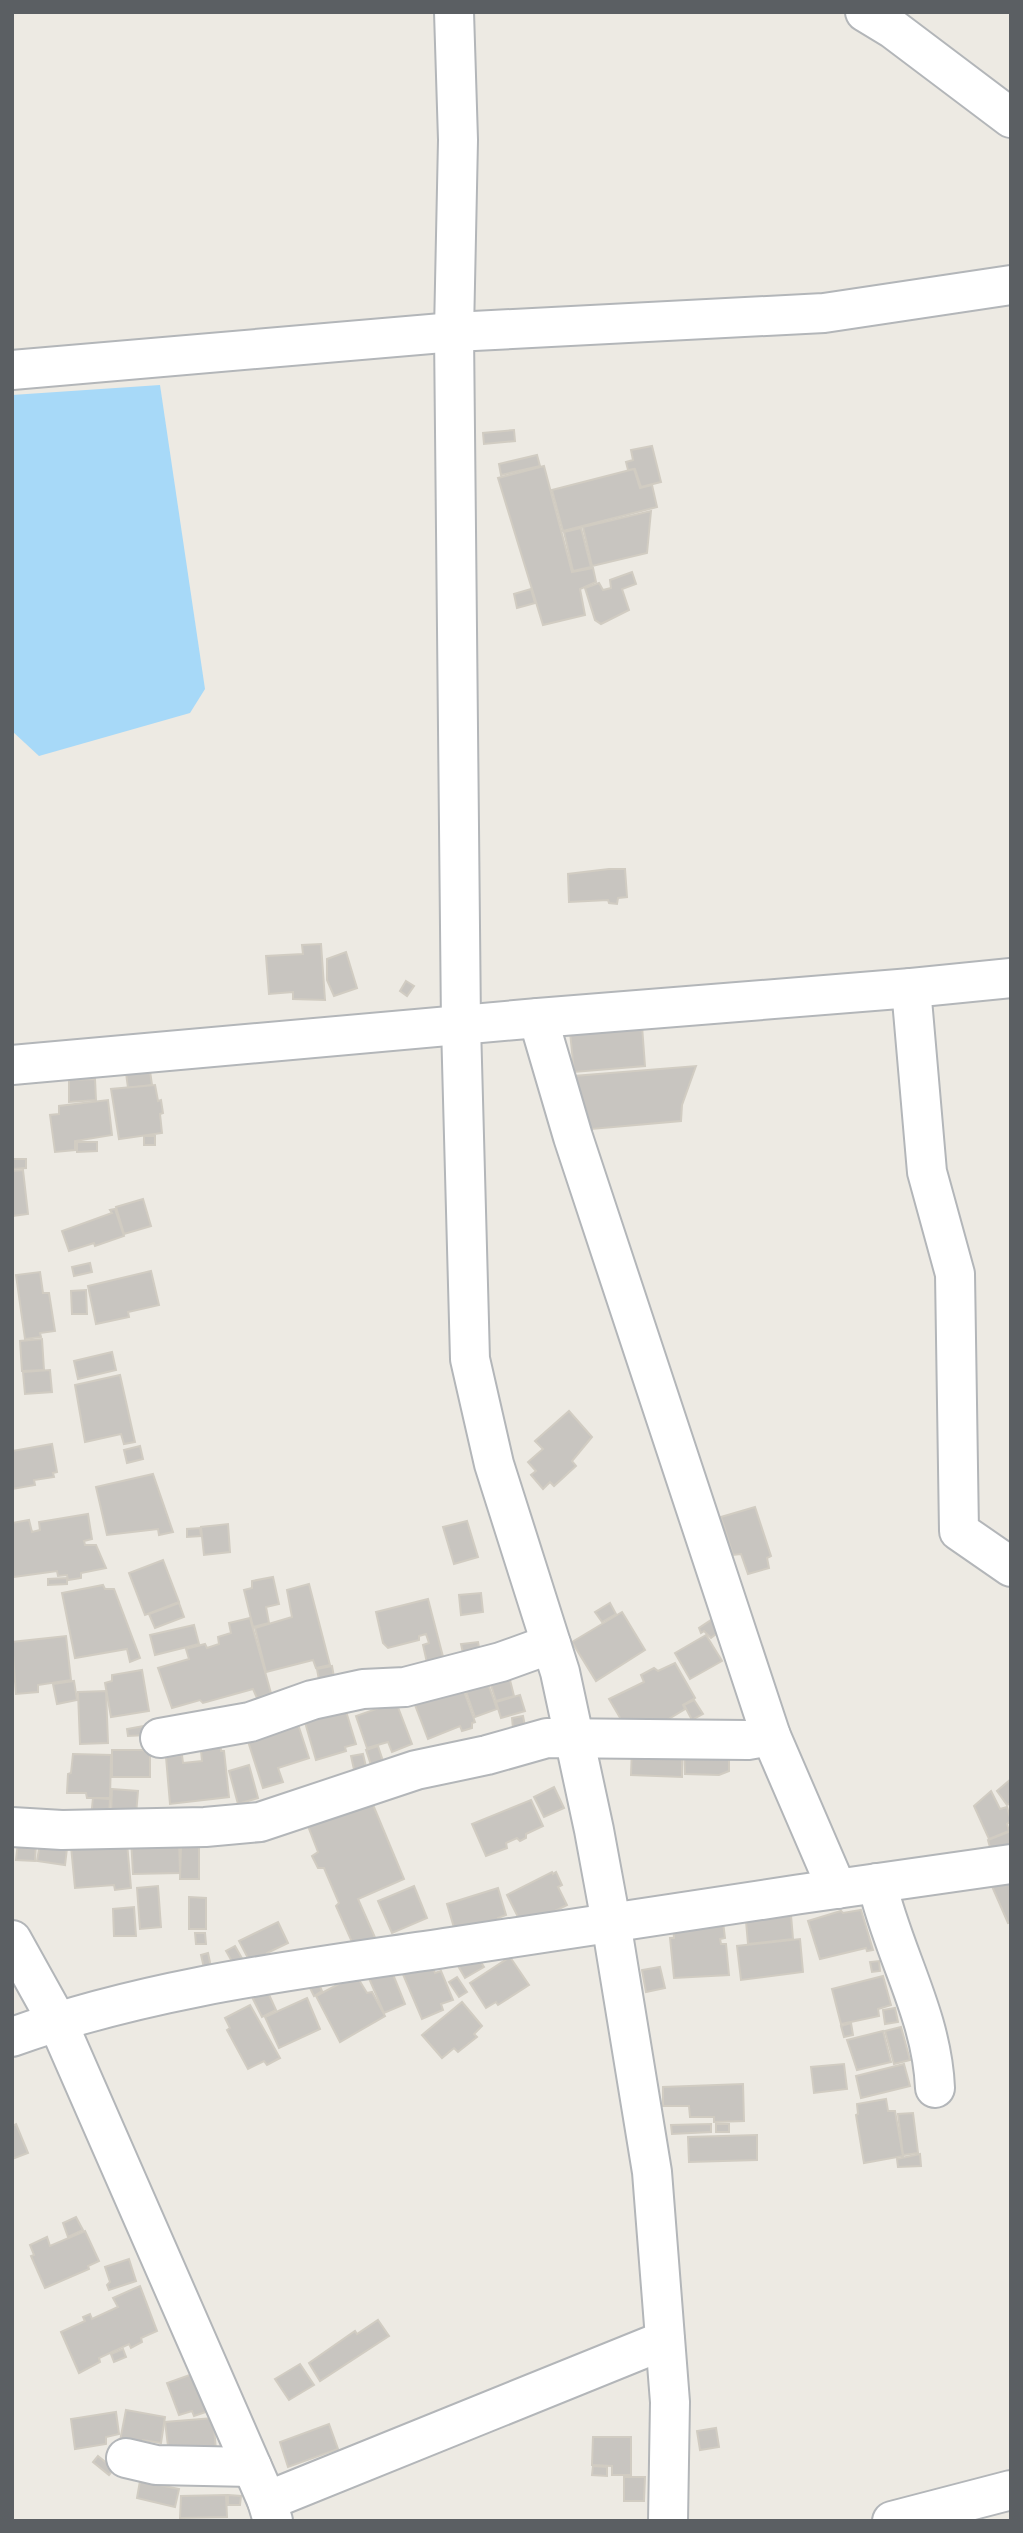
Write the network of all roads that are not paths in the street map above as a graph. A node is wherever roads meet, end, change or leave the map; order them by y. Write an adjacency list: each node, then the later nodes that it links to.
1 (454, 12): 5 (street)
2 (865, 12): 3 (street)
3 (1011, 118)
4 (1011, 285): 5 (street)
5 (454, 332): 6 (street); 10 (street)
6 (12, 370)
7 (1011, 978): 8 (street)
8 (911, 988): 9 (street); 12 (street)
9 (538, 1018): 10 (street); 14 (street)
10 (461, 1025): 11 (street); 13 (street)
11 (12, 1065)
12 (1011, 1567)
13 (551, 1644): 15 (street); 16 (street)
14 (771, 1736): 16 (street); 20 (street)
15 (160, 1738)
16 (575, 1738): 17 (street); 21 (street)
17 (12, 1827)
18 (1011, 1864): 19 (street)
19 (877, 1883): 20 (street); 25 (street)
20 (837, 1889): 21 (street)
21 (611, 1922): 23 (street); 26 (street)
22 (17, 1962): 23 (street)
23 (57, 2021): 24 (street); 29 (street)
24 (12, 2037)
25 (935, 2088)
26 (665, 2340): 29 (street); 30 (street)
27 (126, 2458): 29 (street)
28 (1011, 2490): 31 (street)
29 (264, 2496)
30 (668, 2521)
31 (892, 2521)

